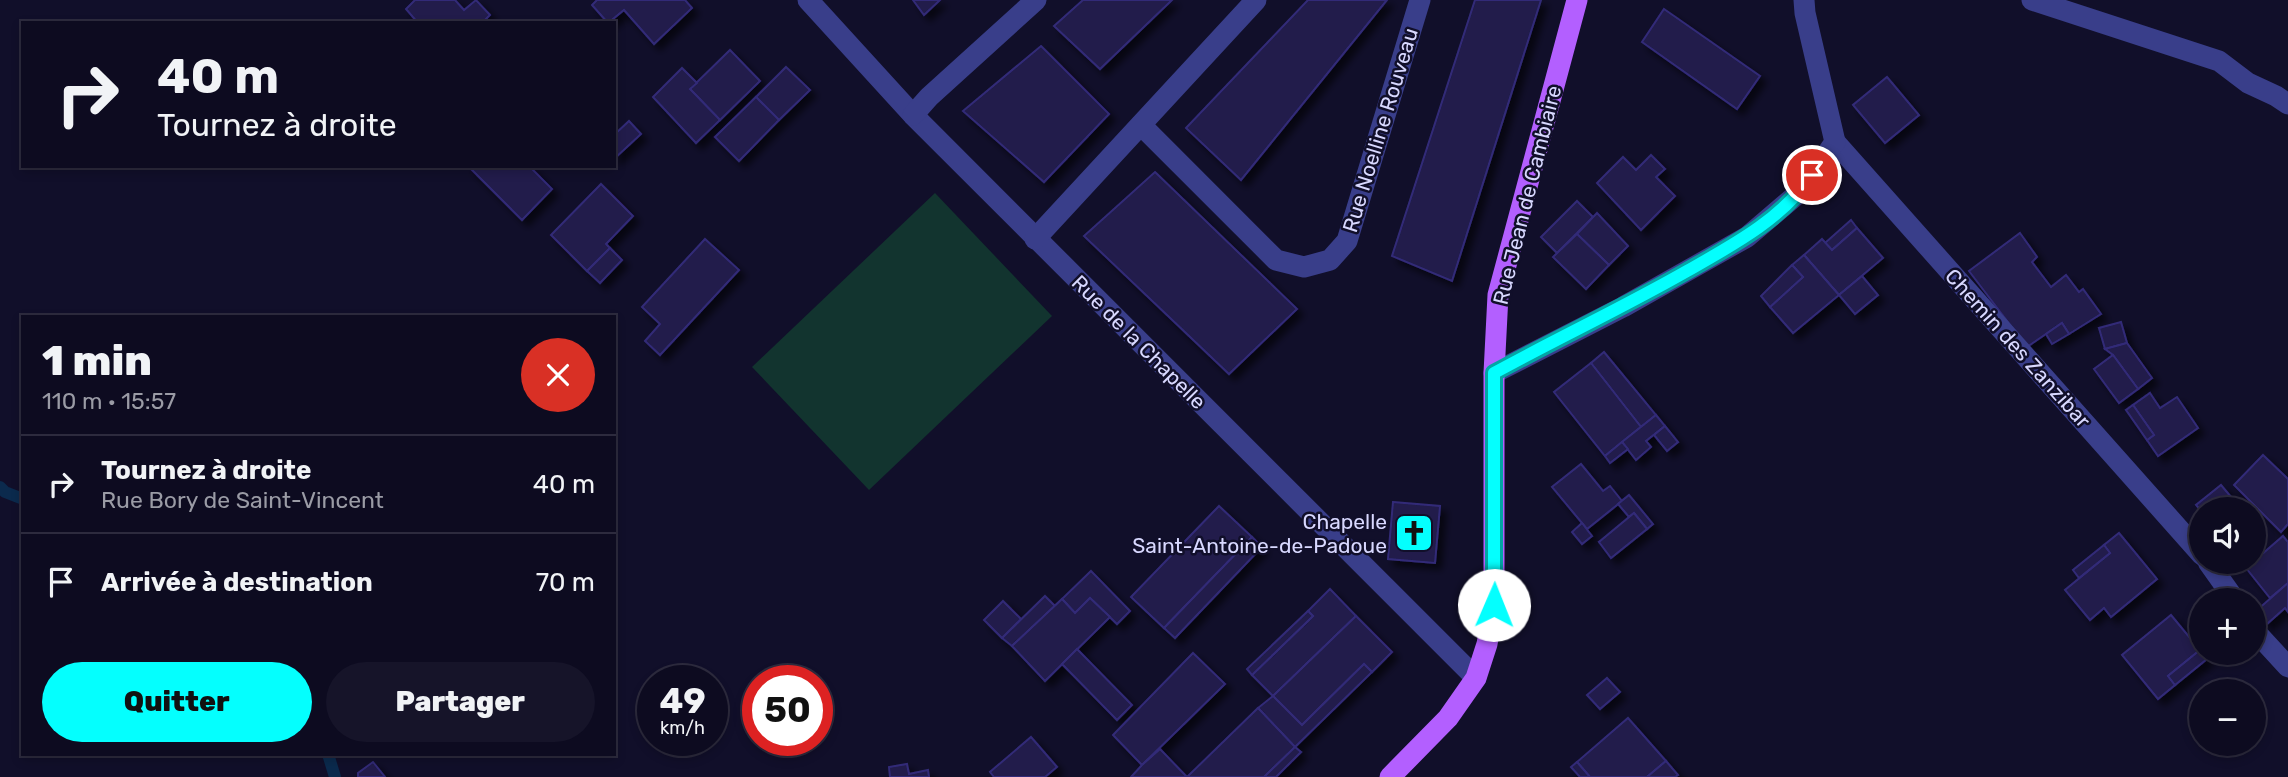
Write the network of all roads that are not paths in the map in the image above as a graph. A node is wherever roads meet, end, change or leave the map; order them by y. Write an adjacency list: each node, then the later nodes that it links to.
1 (808, 0): 9 (street, Rue de la Chapelle)
2 (1036, 0): 9 (street)
3 (1256, 0): 10 (street)
4 (1420, 0): 10 (street, Rue Noelline Rouveau)
5 (1577, 0): 13 (main road, Rue Jean de Cambiaire)
6 (1804, 0): 11 (street)
7 (2032, 0): 8 (street)
8 (2288, 104)
9 (913, 115): 12 (street, Rue de la Chapelle)
10 (1141, 125): 12 (street)
11 (1835, 142): 13 (street); 14 (street, Chemin des Zanzibar)
12 (1035, 239): 17 (street, Rue de la Chapelle)
13 (1494, 373): 17 (main road, Rue Jean de Cambiaire)
14 (2189, 540)
15 (2266, 644): 16 (street)
16 (2288, 667)
17 (1476, 678): 18 (main road, Rue Jean de Cambiaire)
18 (1390, 777)

